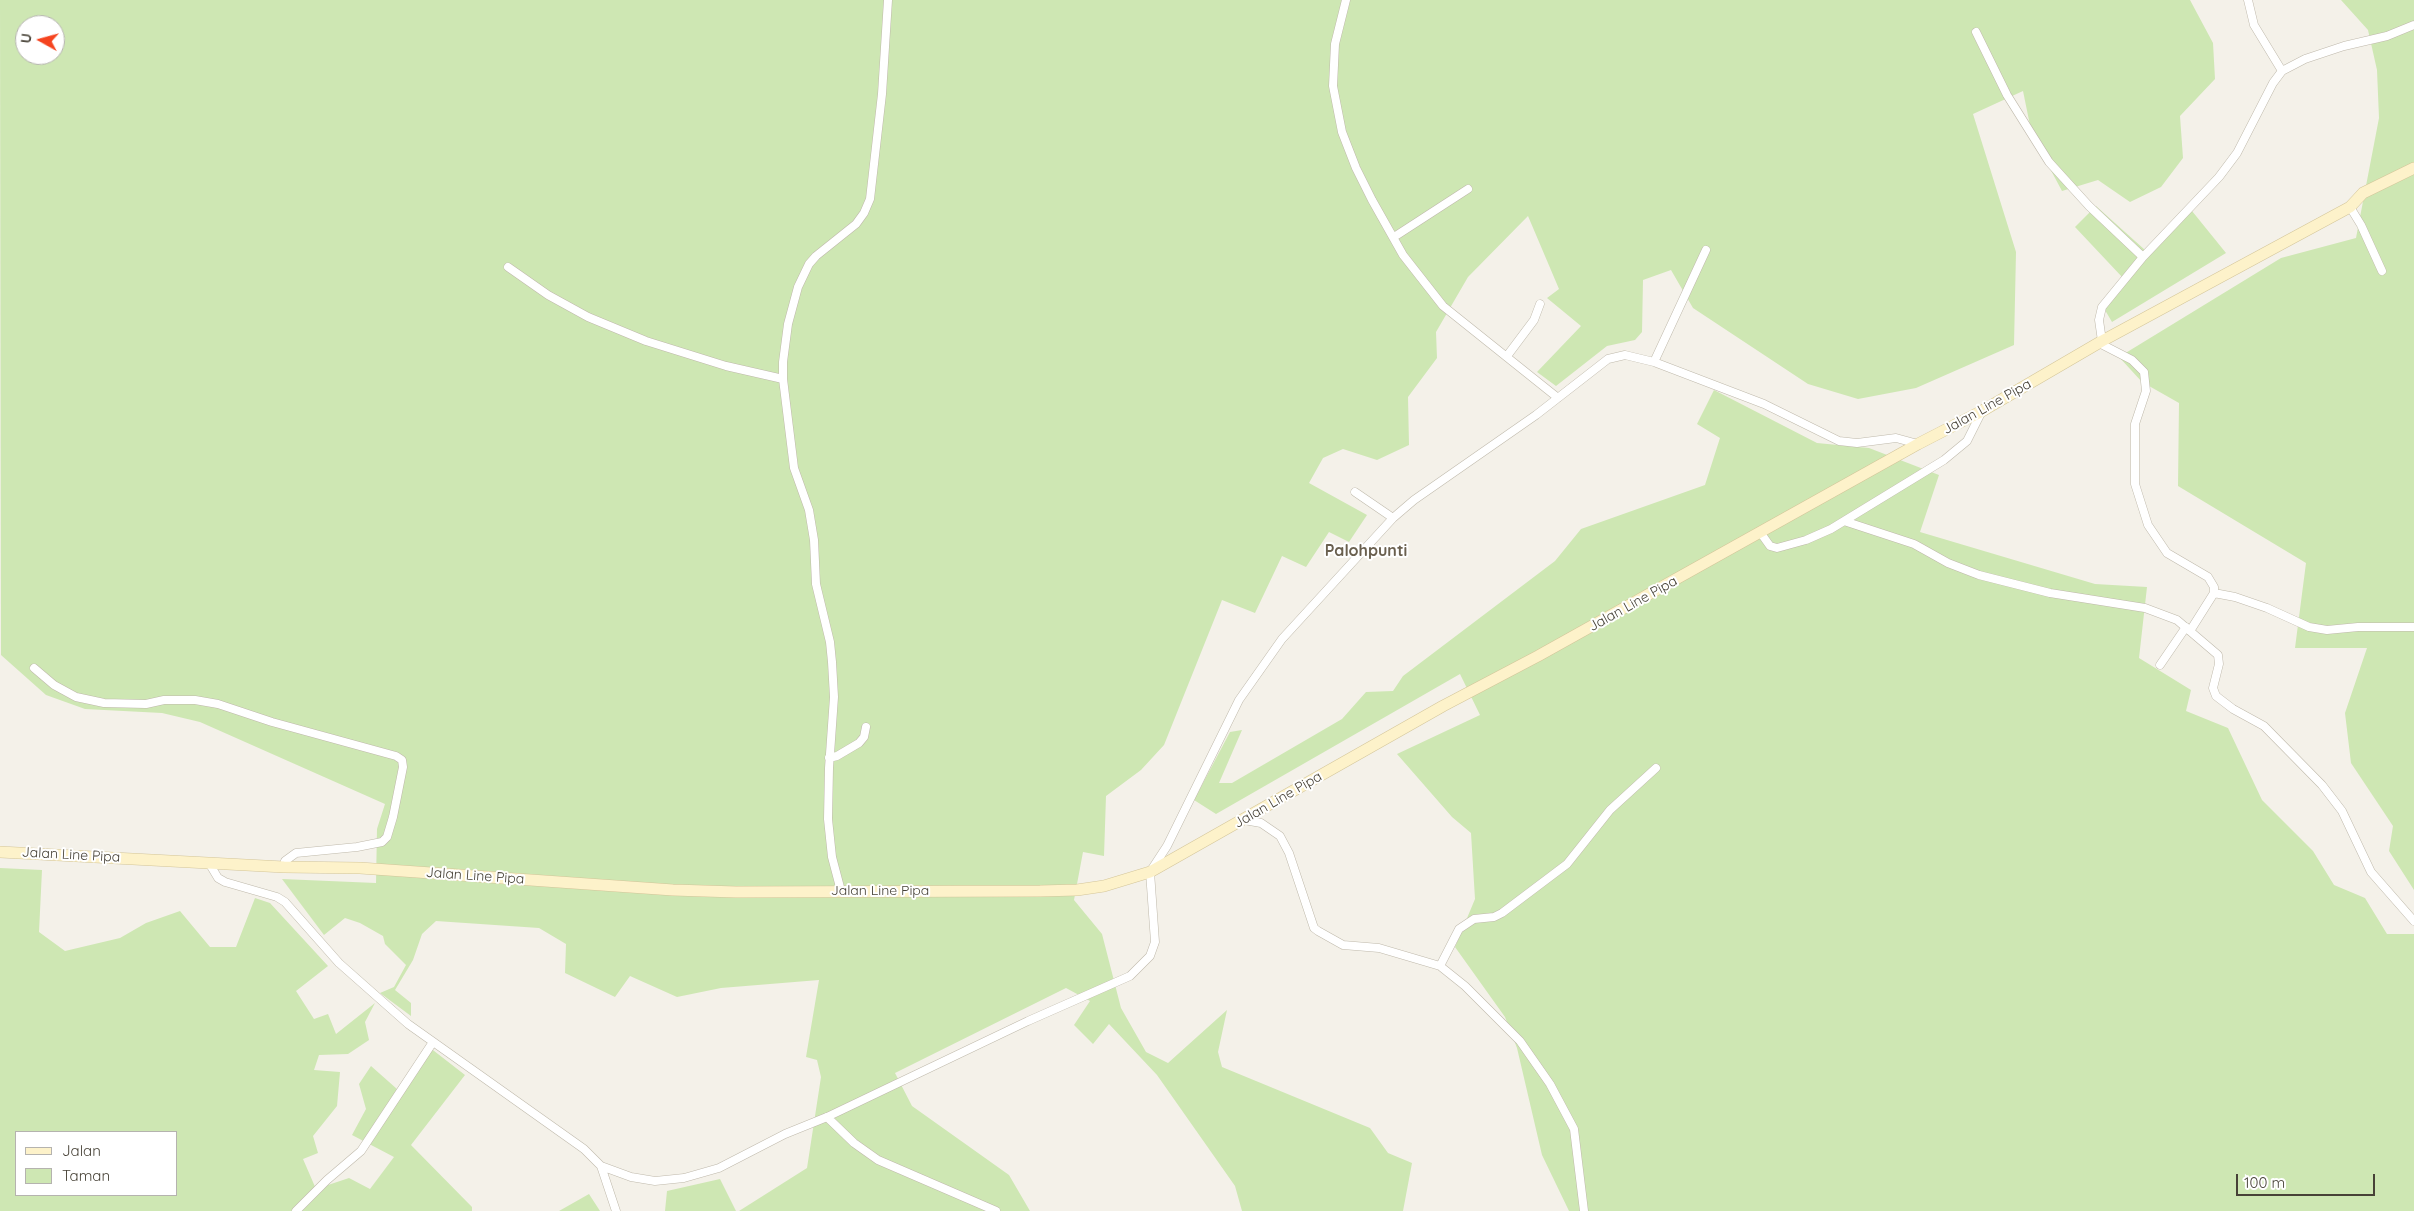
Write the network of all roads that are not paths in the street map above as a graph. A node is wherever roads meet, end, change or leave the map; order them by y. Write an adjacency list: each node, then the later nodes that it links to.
1 (888, 0): 19 (street)
2 (1346, 0): 10 (street)
3 (2248, 0): 6 (street)
4 (2414, 25): 6 (street)
5 (1976, 32): 12 (street)
6 (2282, 71): 12 (street)
7 (2414, 168): 9 (main road, Jalan Line Pipa)
8 (1468, 189): 10 (street)
9 (2350, 207): 14 (street); 16 (main road, Jalan Line Pipa)
10 (1394, 237): 17 (street)
11 (1706, 250): 18 (street)
12 (2142, 257): 16 (street)
13 (508, 267): 19 (street)
14 (2382, 271)
15 (1540, 304): 17 (street)
16 (2100, 342): 21 (main road, Jalan Line Pipa); 27 (street)
17 (1507, 356): 20 (street)
18 (1654, 362): 20 (street); 22 (street)
19 (783, 379): 33 (street)
20 (1558, 398): 24 (street)
21 (1982, 411): 22 (main road, Jalan Line Pipa); 25 (street)
22 (1918, 444): 26 (main road, Jalan Line Pipa)
23 (1355, 492): 24 (street)
24 (1393, 518): 39 (street)
25 (1844, 521): 26 (street); 29 (street)
26 (1760, 532): 35 (main road, Jalan Line Pipa)
27 (2214, 593): 28 (street); 29 (street)
28 (2414, 627)
29 (2188, 629): 30 (street); 41 (street)
30 (2160, 665)
31 (34, 668): 38 (street)
32 (866, 728): 33 (street)
33 (829, 758): 40 (street)
34 (1656, 768): 42 (street)
35 (1242, 820): 39 (main road, Jalan Line Pipa); 42 (street)
36 (0, 852): 37 (main road, Jalan Line Pipa)
37 (209, 863): 38 (main road, Jalan Line Pipa); 43 (street)
38 (284, 867): 40 (main road, Jalan Line Pipa)
39 (1150, 872): 40 (main road, Jalan Line Pipa); 44 (street)
40 (841, 891)
41 (2414, 921)
42 (1440, 966): 49 (street)
43 (433, 1042): 45 (street); 46 (street)
44 (827, 1117): 45 (street); 48 (street)
45 (601, 1166): 47 (street)
46 (296, 1211)
47 (616, 1211)
48 (996, 1211)
49 (1584, 1211)

